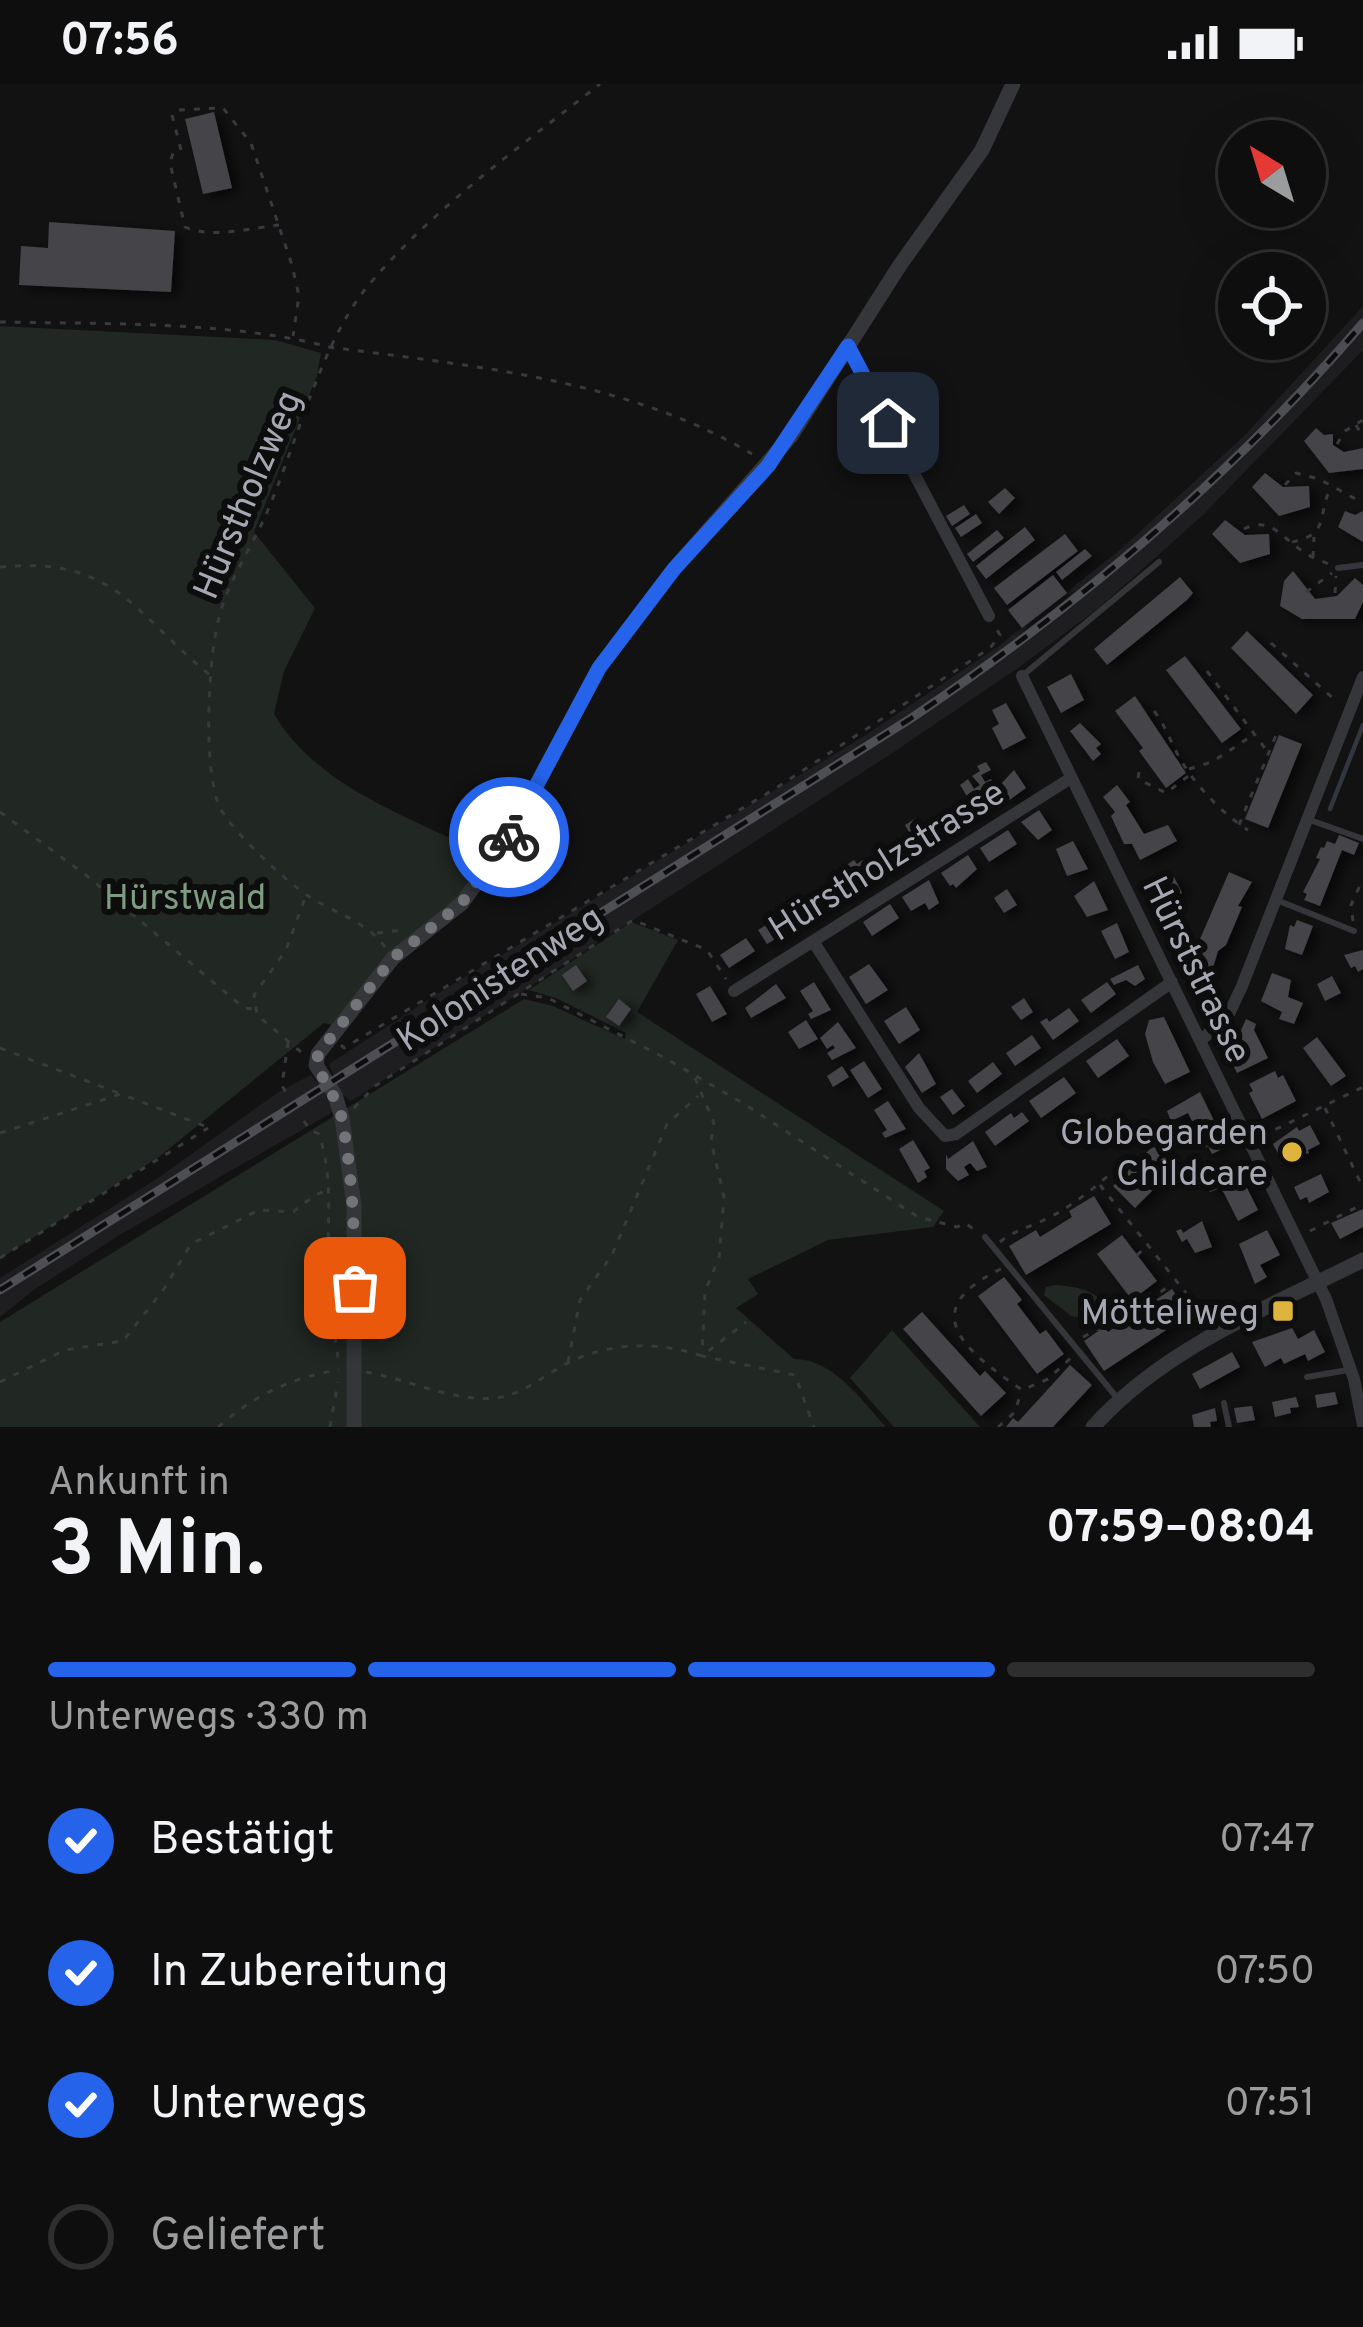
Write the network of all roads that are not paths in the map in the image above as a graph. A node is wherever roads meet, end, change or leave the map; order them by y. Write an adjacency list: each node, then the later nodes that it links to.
1 (1013, 84): 2 (street)
2 (848, 346): 6 (street); 26 (street)
3 (1159, 562): 7 (lane)
4 (1363, 566): 5 (lane)
5 (1338, 568)
6 (989, 616)
7 (1022, 676): 9 (street, Hürststrasse)
8 (1363, 677): 10 (street)
9 (1071, 778): 14 (street, Hürstholzstrasse); 15 (street, Hürststrasse)
10 (1307, 819): 11 (lane); 12 (street)
11 (1363, 839)
12 (1276, 900): 13 (lane); 17 (street)
13 (1354, 931)
14 (813, 941): 15 (street); 16 (street, Hürstholzstrasse)
15 (1172, 982): 17 (street, Hürststrasse)
16 (734, 991)
17 (1200, 1041): 20 (street, Hürststrasse)
18 (986, 1237): 23 (lane)
19 (1363, 1260): 20 (street)
20 (1318, 1282): 21 (street, Hürststrasse); 23 (street)
21 (1356, 1375): 22 (lane); 25 (street, Hürststrasse)
22 (1307, 1376)
23 (1118, 1399): 27 (street)
24 (1224, 1403): 28 (lane)
25 (1363, 1426)
26 (354, 1427)
27 (1093, 1427)
28 (1229, 1427)

